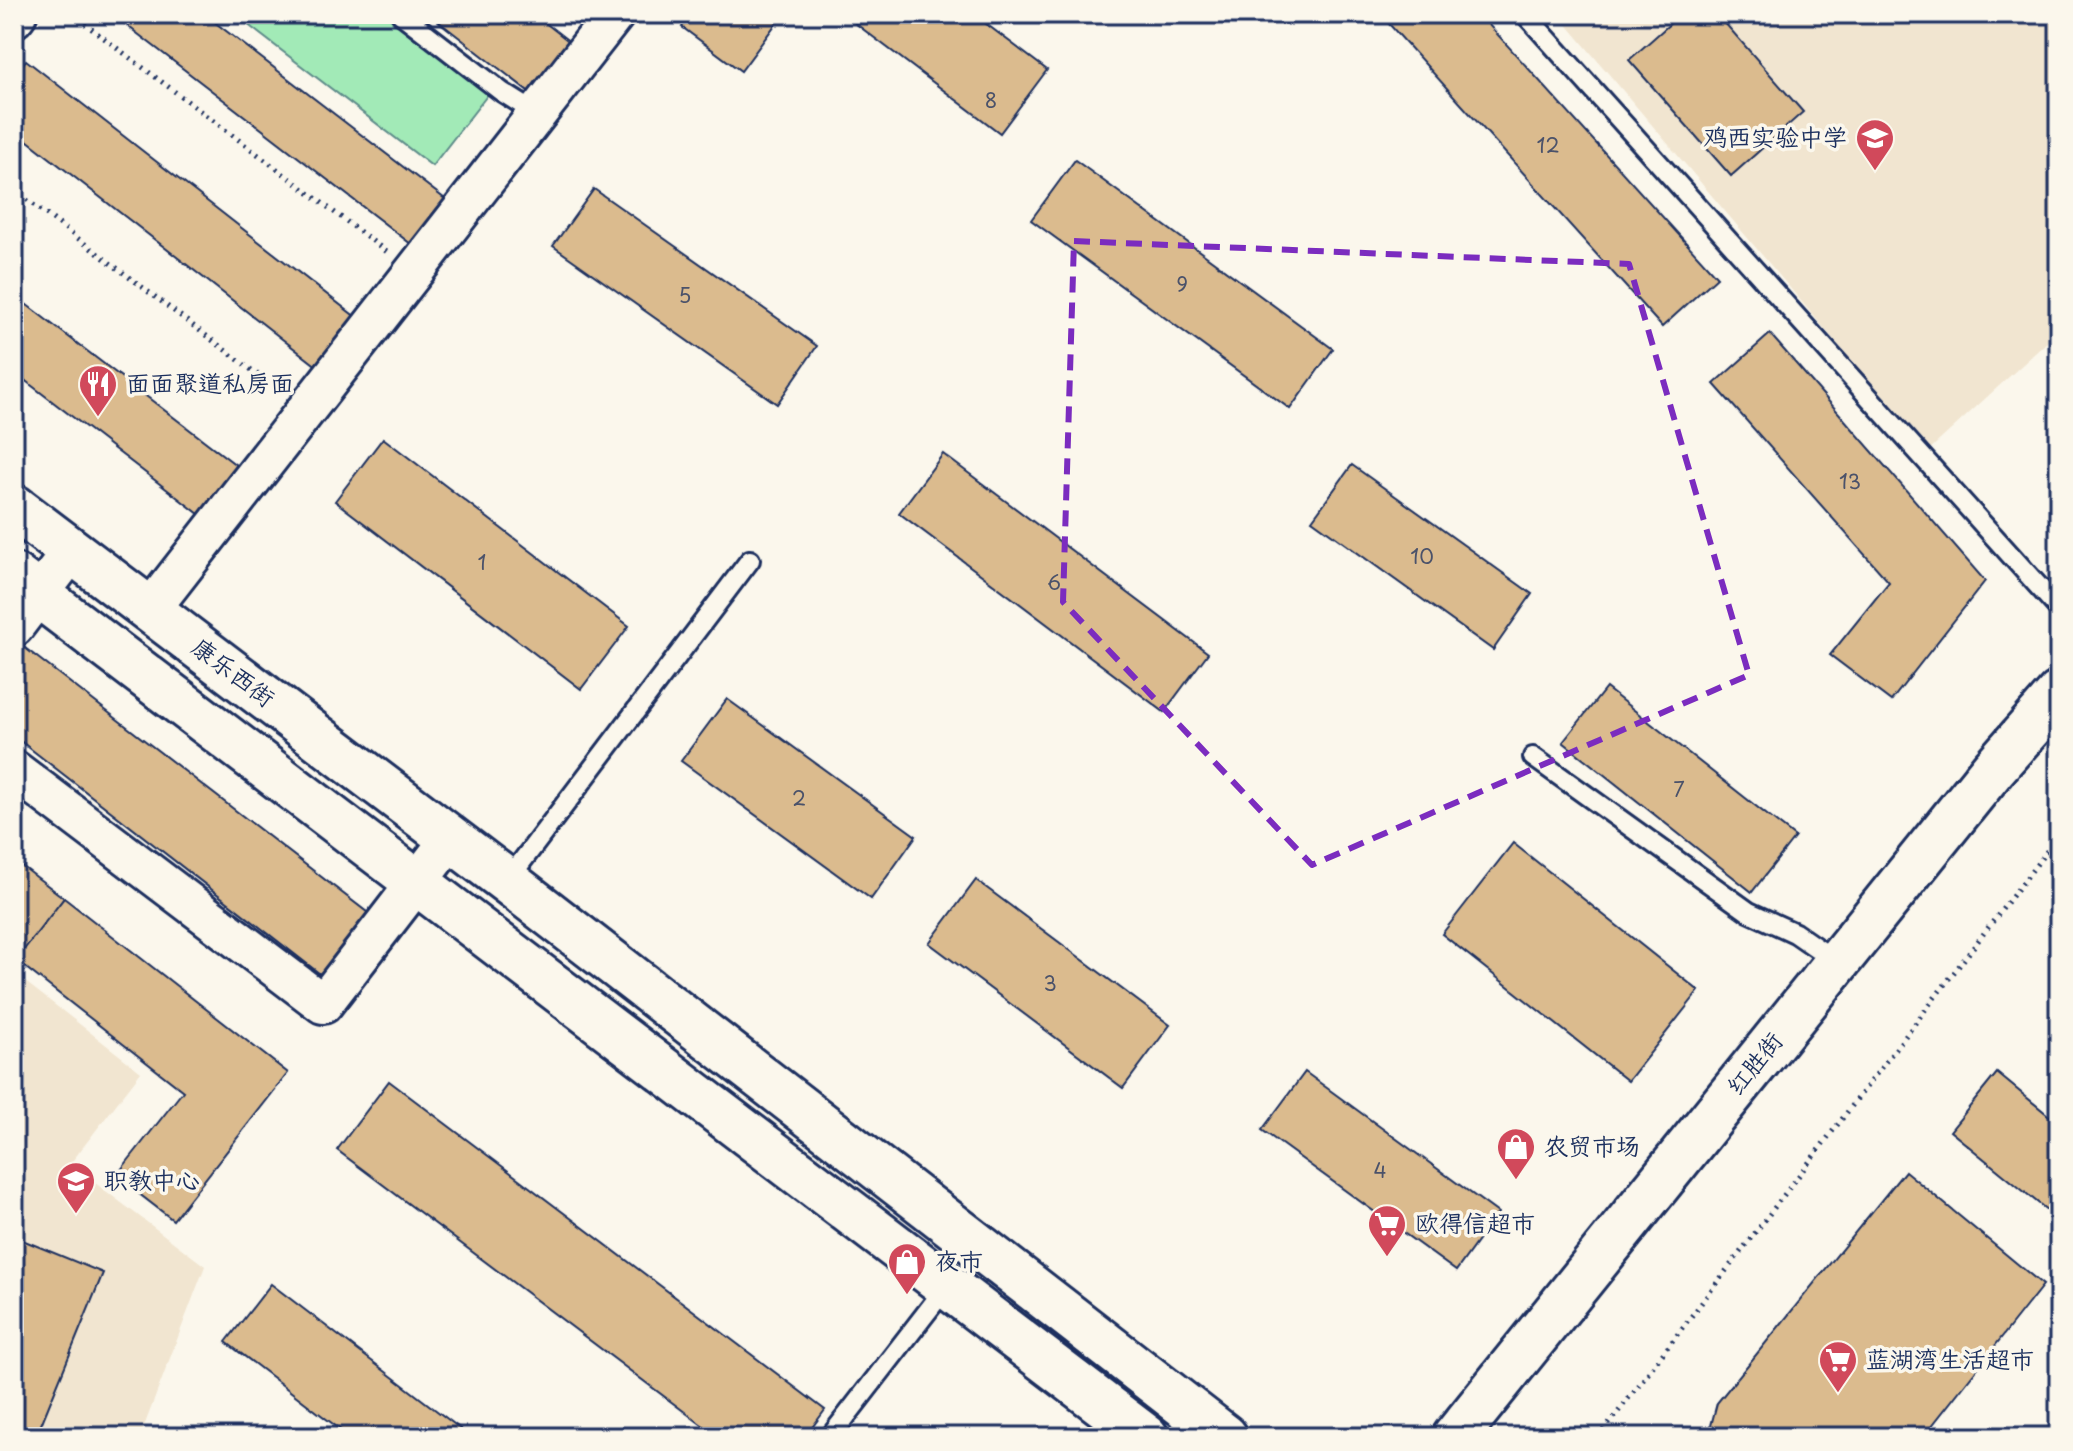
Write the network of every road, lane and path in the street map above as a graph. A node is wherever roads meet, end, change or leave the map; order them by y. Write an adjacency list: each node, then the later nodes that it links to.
1 (72, 14): 7 (path)
2 (401, 14): 5 (lane)
3 (1525, 14): 13 (lane)
4 (605, 18): 5 (street)
5 (537, 114): 7 (street)
6 (14, 190): 8 (path)
7 (414, 272): 8 (street)
8 (306, 411): 14 (street)
9 (14, 507): 10 (street, 康乐西街)
10 (72, 551): 12 (street); 14 (street, 康乐西街)
11 (750, 560): 20 (lane)
12 (22, 599): 21 (street)
13 (2059, 609)
14 (150, 610): 19 (street, 康乐西街)
15 (2059, 694): 22 (street, 红胜街)
16 (1533, 757): 22 (lane)
17 (14, 770): 21 (street)
18 (2059, 835): 28 (path)
19 (451, 838): 20 (street, 康乐西街); 21 (street)
20 (507, 881): 26 (street, 康乐西街)
21 (417, 883): 23 (street)
22 (1837, 962): 27 (street, 红胜街)
23 (947, 1286): 24 (lane); 25 (street)
24 (830, 1437)
25 (1146, 1437)
26 (1225, 1437)
27 (1455, 1437)
28 (1599, 1437)

